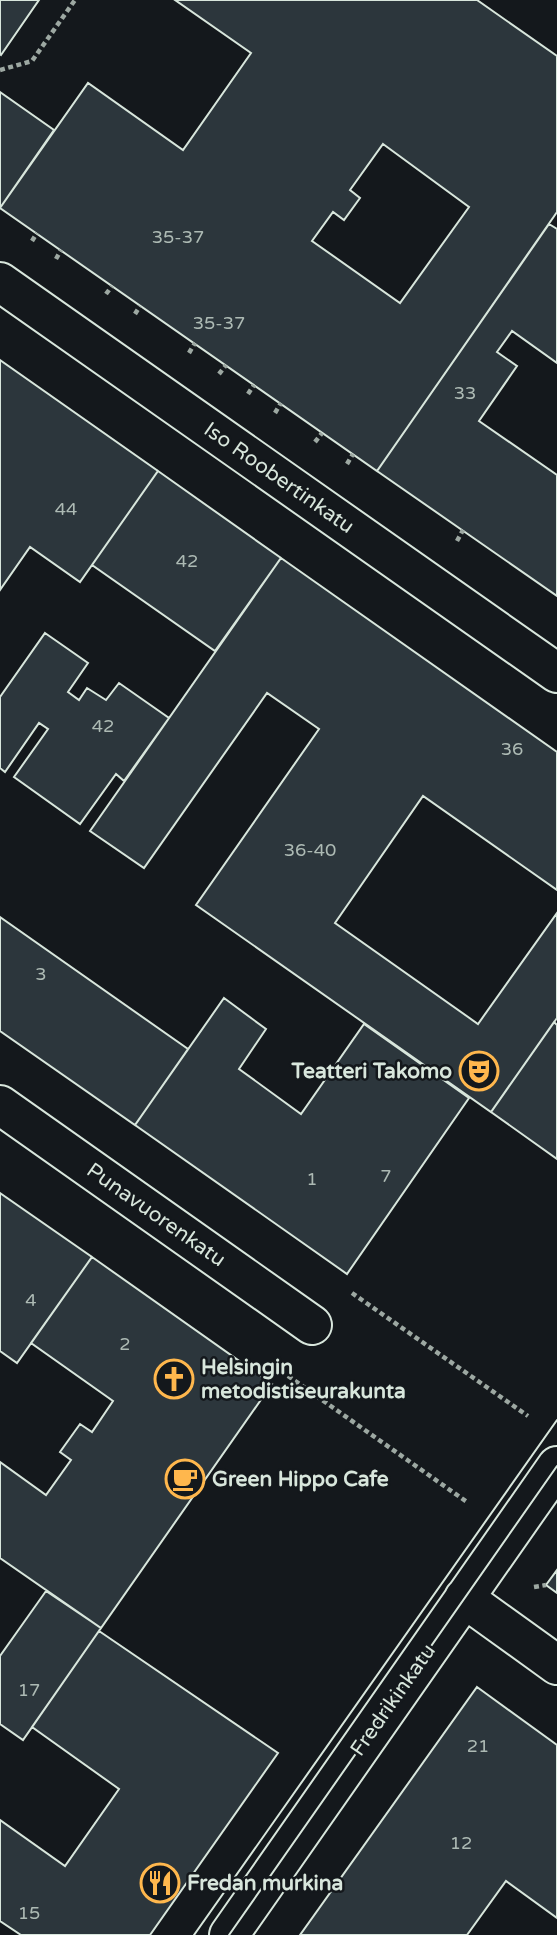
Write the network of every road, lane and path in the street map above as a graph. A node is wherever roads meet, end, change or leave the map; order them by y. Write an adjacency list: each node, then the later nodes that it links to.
1 (75, 0): 2 (path)
2 (0, 70)
3 (37, 233): 4 (path)
4 (32, 241)
5 (61, 250): 6 (path)
6 (56, 259)
7 (0, 282): 26 (street, Iso Roobertinkatu)
8 (112, 286): 9 (path)
9 (106, 294)
10 (141, 306): 11 (path)
11 (135, 314)
12 (195, 343): 13 (path)
13 (189, 353)
14 (226, 365): 15 (path)
15 (219, 374)
16 (254, 385): 17 (path)
17 (248, 394)
18 (281, 403): 19 (path)
19 (275, 413)
20 (322, 432): 21 (path)
21 (315, 442)
22 (353, 454): 23 (path)
23 (346, 464)
24 (463, 530): 25 (path)
25 (457, 541)
26 (557, 673)
27 (0, 1105): 29 (street, Punavuorenkatu)
28 (345, 1289): 31 (path)
29 (312, 1325)
30 (281, 1371): 33 (path)
31 (527, 1416)
32 (557, 1466): 36 (street, Fredrikinkatu)
33 (467, 1502)
34 (546, 1585): 35 (path)
35 (533, 1587)
36 (464, 1598): 37 (street); 38 (street, Fredrikinkatu)
37 (557, 1665)
38 (229, 1935)

